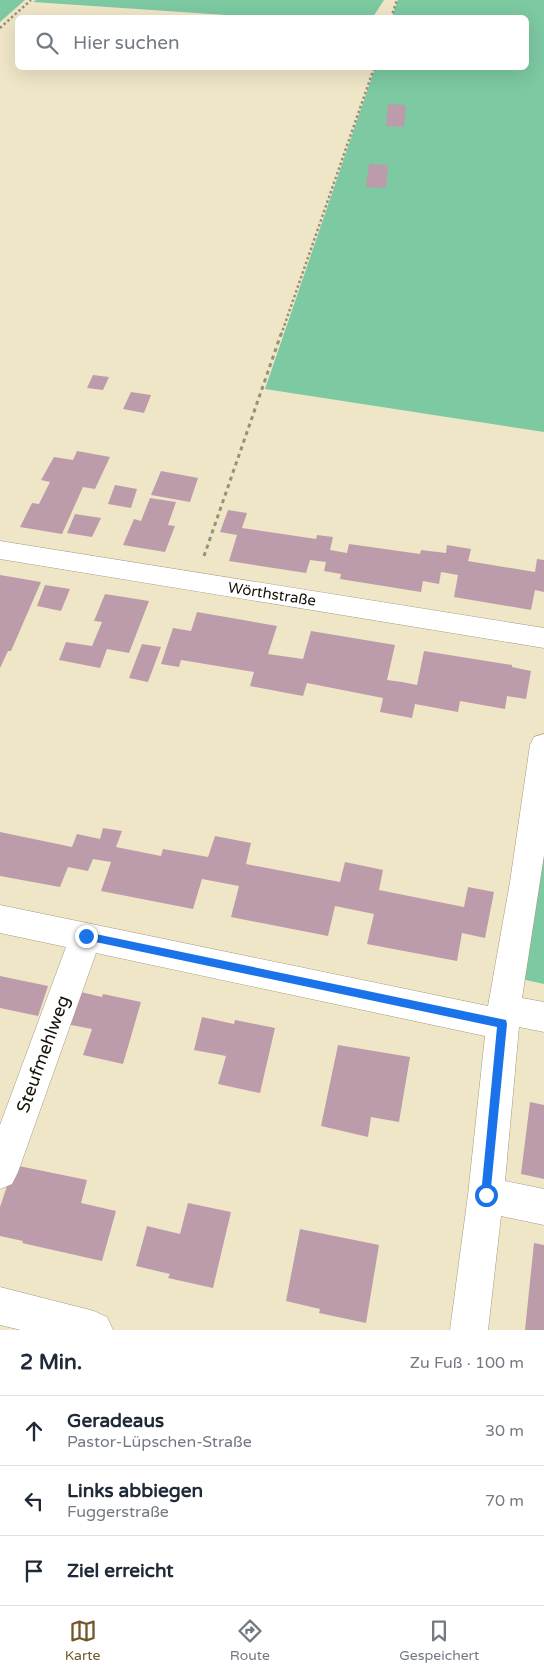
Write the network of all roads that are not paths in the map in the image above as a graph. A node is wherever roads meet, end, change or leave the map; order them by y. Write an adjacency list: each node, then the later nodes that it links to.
1 (0, 550): 2 (street, Wörthstraße)
2 (544, 638)
3 (544, 745): 6 (street)
4 (0, 919): 5 (street)
5 (86, 936): 6 (street); 8 (street, Steufmehlweg)
6 (503, 1016): 7 (street); 9 (street)
7 (544, 1017)
8 (0, 1172)
9 (486, 1195): 10 (street); 13 (street)
10 (544, 1207)
11 (0, 1306): 12 (street)
12 (94, 1330)
13 (469, 1330)

